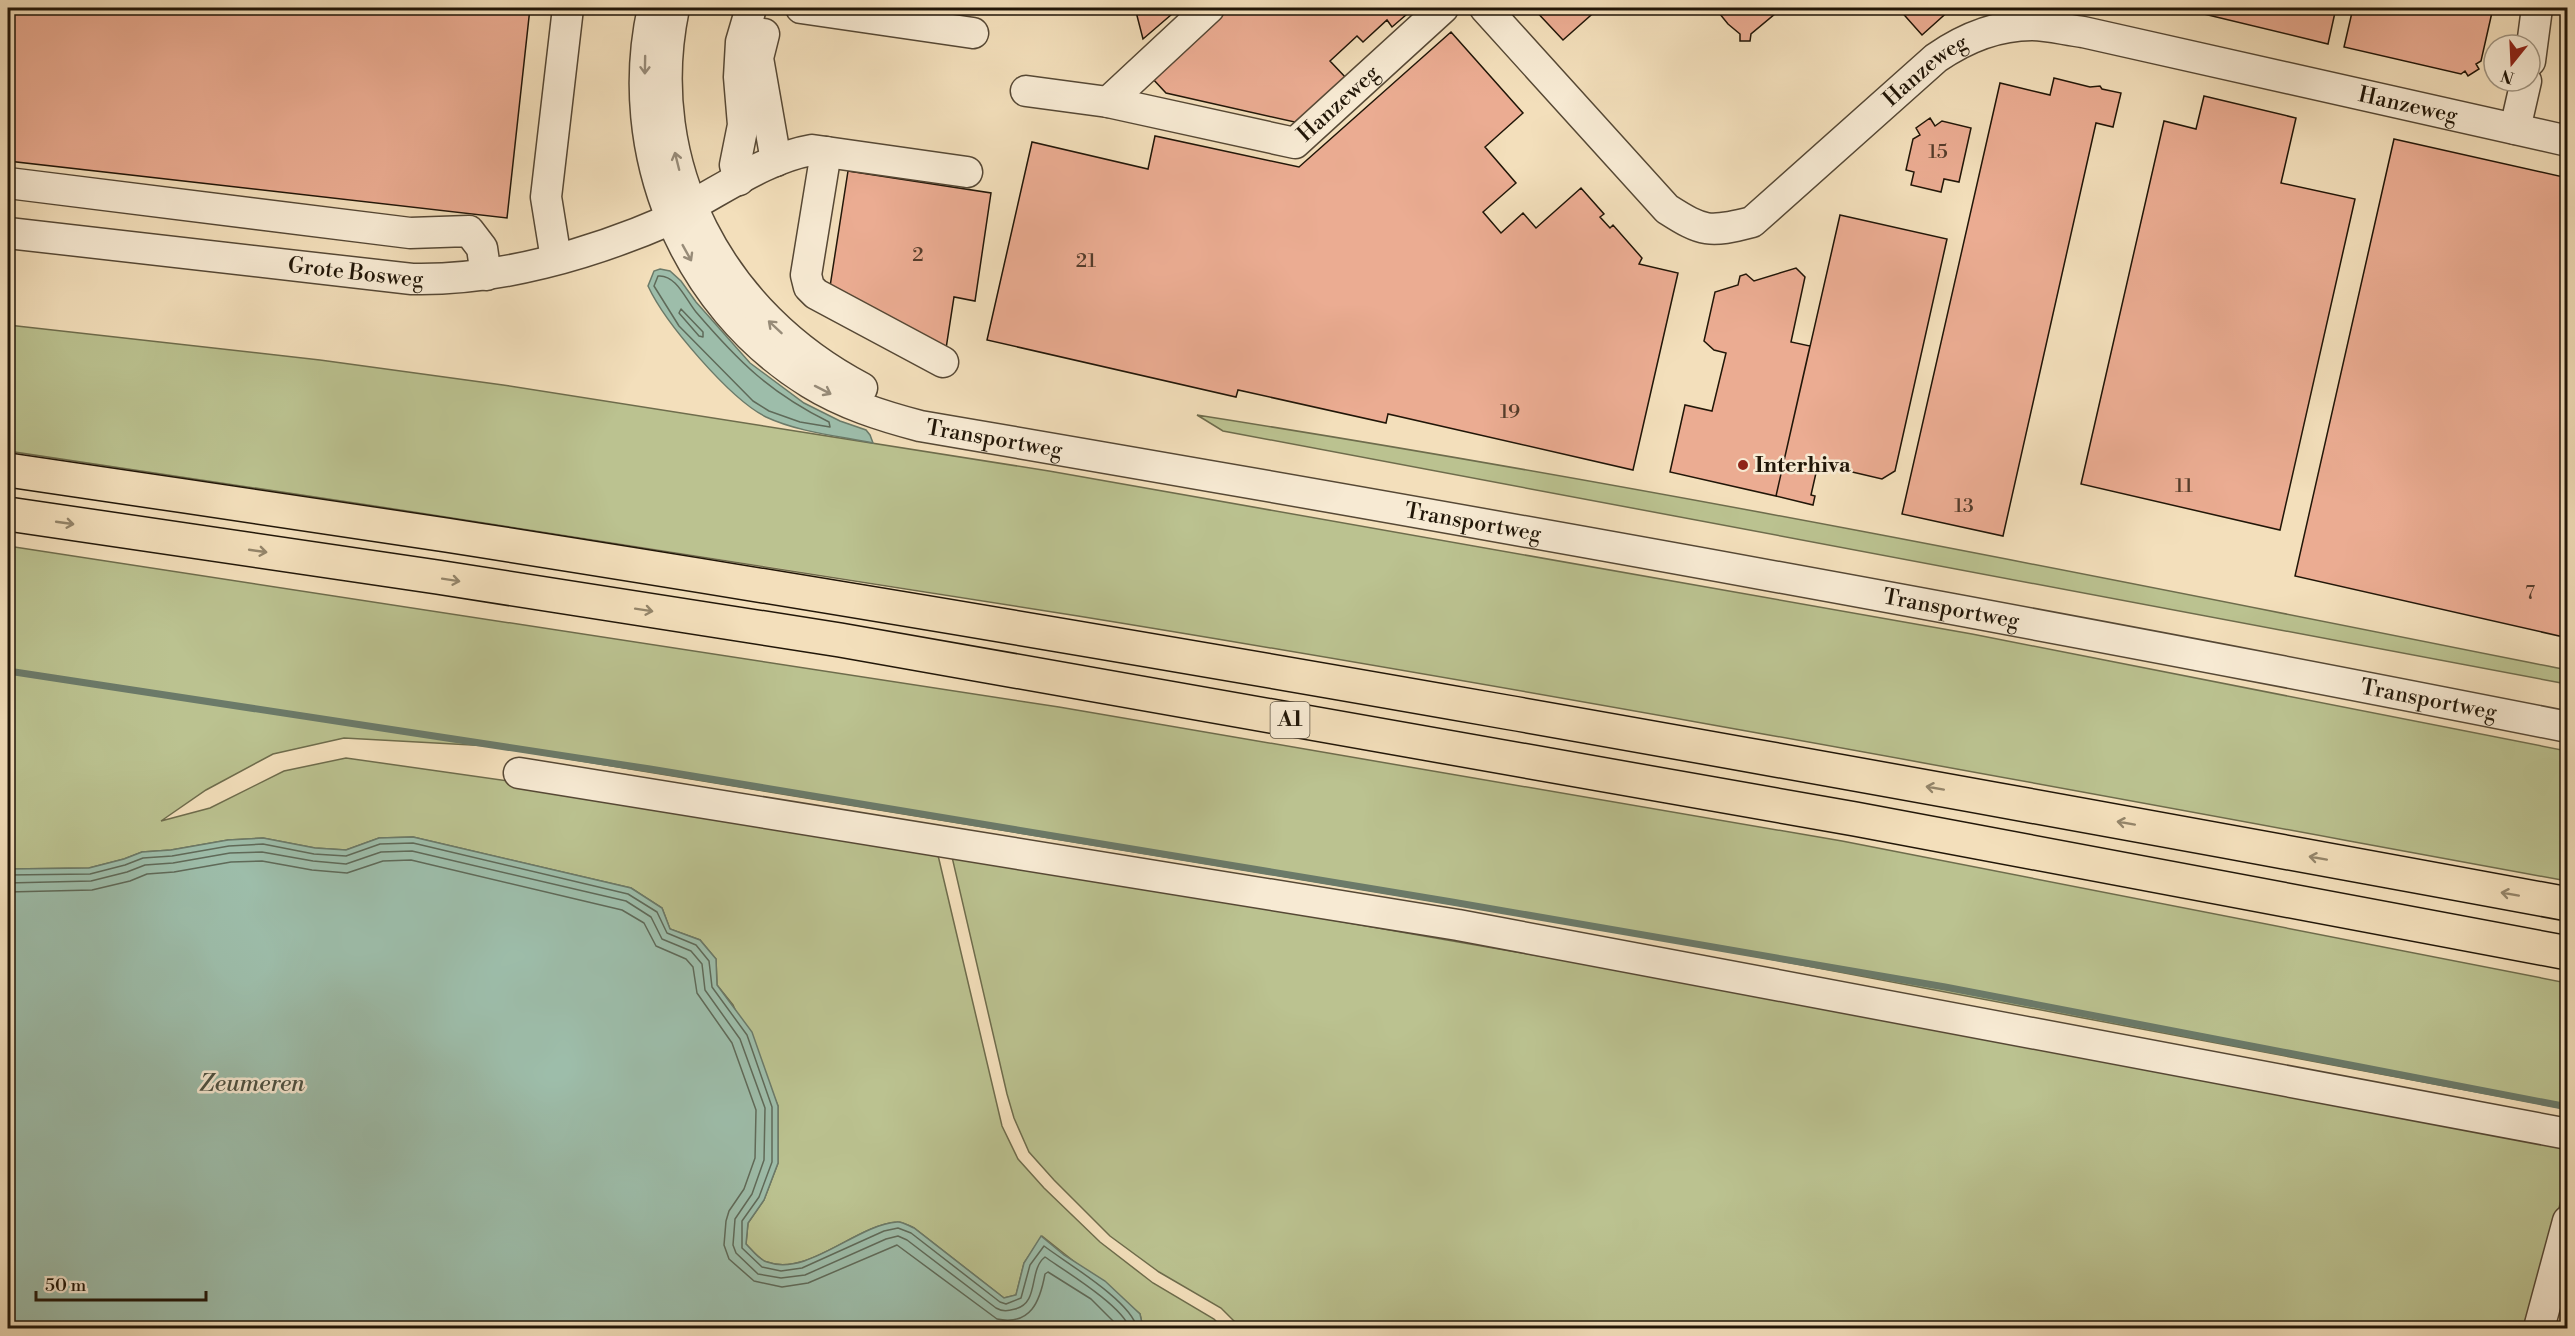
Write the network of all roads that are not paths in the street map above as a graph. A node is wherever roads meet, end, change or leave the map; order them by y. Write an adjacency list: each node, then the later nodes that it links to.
1 (568, 8): 25 (street)
2 (653, 8): 23 (street, Transportweg, one-way to 23)
3 (674, 8): 23 (street, Transportweg, one-way to 3)
4 (751, 8): 21 (street)
5 (770, 8): 19 (street)
6 (801, 8): 11 (street)
7 (1209, 8): 15 (street)
8 (1443, 8): 15 (street, Hanzeweg)
9 (1485, 8): 16 (street, Hanzeweg)
10 (2537, 8): 12 (street)
11 (973, 33)
12 (2534, 33)
13 (1026, 91): 15 (street, Hanzeweg)
14 (2523, 93): 16 (street)
15 (1108, 102)
16 (2515, 129): 17 (street, Hanzeweg)
17 (2568, 141)
18 (826, 152): 19 (street); 20 (street); 27 (street)
19 (776, 161): 21 (street)
20 (967, 172)
21 (739, 180): 23 (street)
22 (8, 183): 26 (street)
23 (681, 213): 25 (street, Grote Bosweg); 30 (street, Transportweg, one-way to 23); 31 (street, Transportweg, one-way to 31)
24 (8, 233): 26 (street, Grote Bosweg)
25 (556, 259): 26 (street, Grote Bosweg)
26 (486, 275)
27 (943, 362)
28 (8, 470): 33 (highway, A1, one-way to 28)
29 (8, 514): 34 (highway, A1, one-way to 34)
30 (2568, 710)
31 (2568, 727)
32 (519, 773): 35 (street)
33 (2568, 904)
34 (2568, 953)
35 (2568, 1134)
36 (2568, 1221): 37 (street)
37 (2539, 1329)

